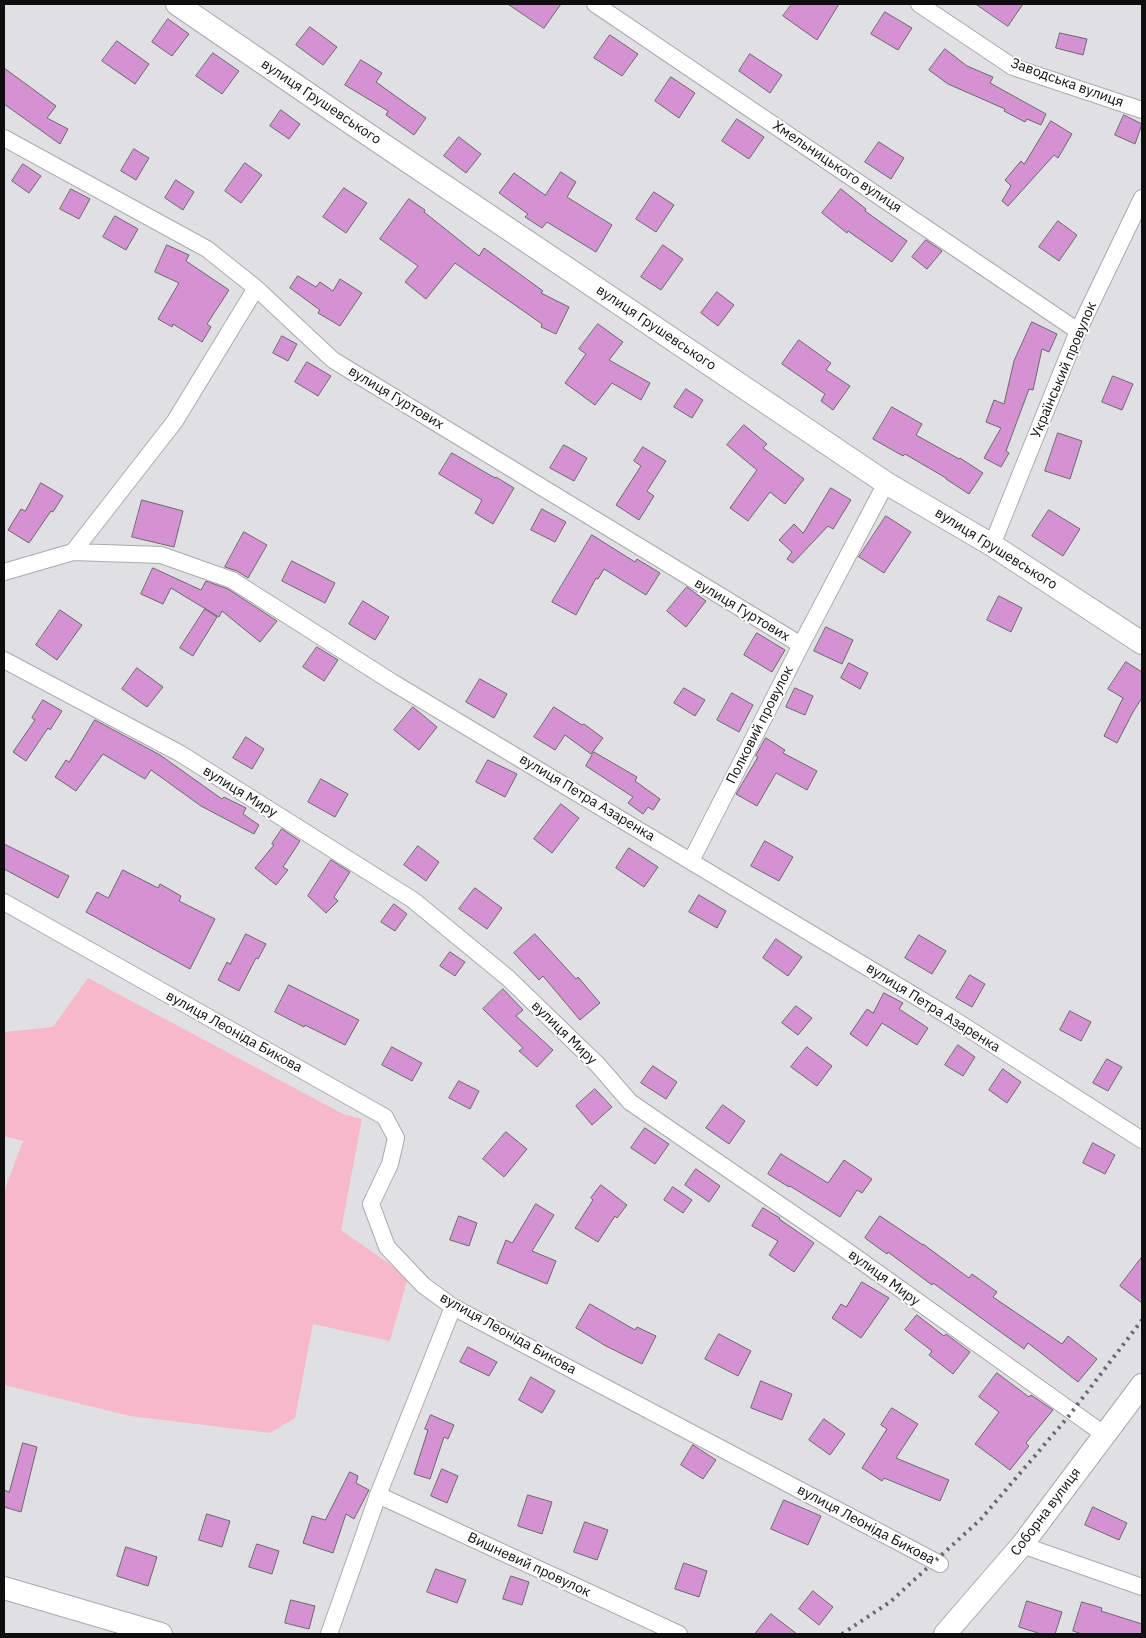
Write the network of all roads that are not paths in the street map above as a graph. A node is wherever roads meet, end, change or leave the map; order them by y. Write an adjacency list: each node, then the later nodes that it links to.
1 (178, 4): 9 (street, вулиця Грушевського)
2 (595, 4): 8 (street, Хмельницького вулиця)
3 (919, 4): 4 (street, Заводська вулиця)
4 (1142, 110)
5 (4, 138): 7 (street, вулиця Гуртових)
6 (1142, 198): 8 (street, Український провулок)
7 (256, 288): 11 (street); 14 (street, вулиця Гуртових)
8 (1078, 331): 10 (street, Український провулок)
9 (886, 482): 10 (street, вулиця Грушевського); 14 (street, Полковий провулок)
10 (992, 545): 13 (street, вулиця Грушевського)
11 (73, 552): 12 (street, вулиця Петра Азаренка); 16 (street, вулиця Петра Азаренка)
12 (4, 572)
13 (1142, 643)
14 (800, 645): 16 (street, Полковий провулок)
15 (4, 660): 21 (street, вулиця Миру)
16 (691, 861): 18 (street, вулиця Петра Азаренка)
17 (4, 902): 19 (street, вулиця Леоніда Бикова)
18 (1142, 1140)
19 (453, 1307): 22 (street); 24 (street, вулиця Леоніда Бикова)
20 (1142, 1385): 21 (street, Соборна вулиця)
21 (1104, 1435): 23 (street, Соборна вулиця)
22 (378, 1495): 28 (street); 29 (street, Вишневий провулок)
23 (1022, 1546): 25 (street); 30 (street, Соборна вулиця)
24 (940, 1564)
25 (1142, 1587)
26 (4, 1588): 27 (street)
27 (161, 1634)
28 (330, 1634)
29 (680, 1634)
30 (945, 1634)

